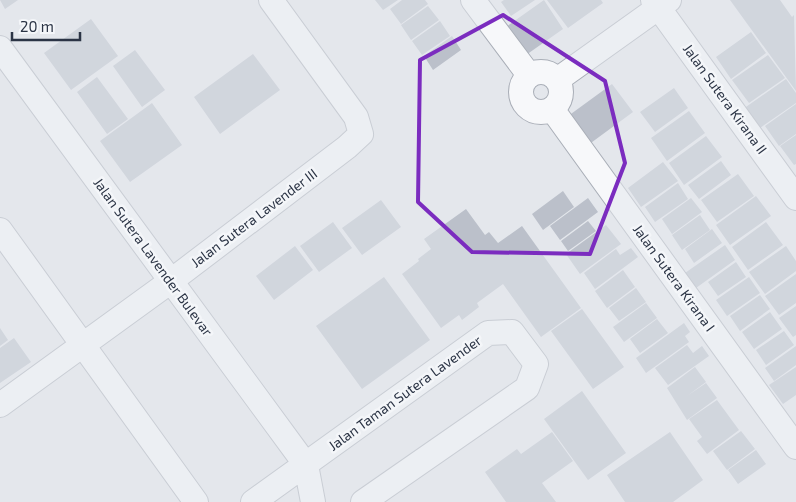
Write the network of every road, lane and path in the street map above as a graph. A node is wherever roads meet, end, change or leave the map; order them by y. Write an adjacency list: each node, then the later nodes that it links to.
1 (271, 0): 10 (street, Jalan Sutera Lavender III)
2 (473, 0): 5 (street)
3 (660, 2): 6 (street); 8 (street, Jalan Sutera Kirana II)
4 (0, 48): 10 (street, Jalan Sutera Lavender Bulevar)
5 (529, 75): 6 (street); 7 (street)
6 (557, 80): 7 (street)
7 (552, 109): 13 (street, Jalan Sutera Kirana I)
8 (796, 198)
9 (0, 230): 11 (street)
10 (171, 281): 11 (street, Jalan Sutera Lavender III); 14 (street, Jalan Sutera Lavender Bulevar)
11 (82, 345): 12 (street, Jalan Sutera Lavender III); 15 (street)
12 (0, 405)
13 (796, 447)
14 (306, 465): 16 (street); 17 (street); 18 (street, Jalan Taman Sutera Lavender)
15 (196, 502)
16 (253, 502)
17 (313, 502)
18 (363, 502)

